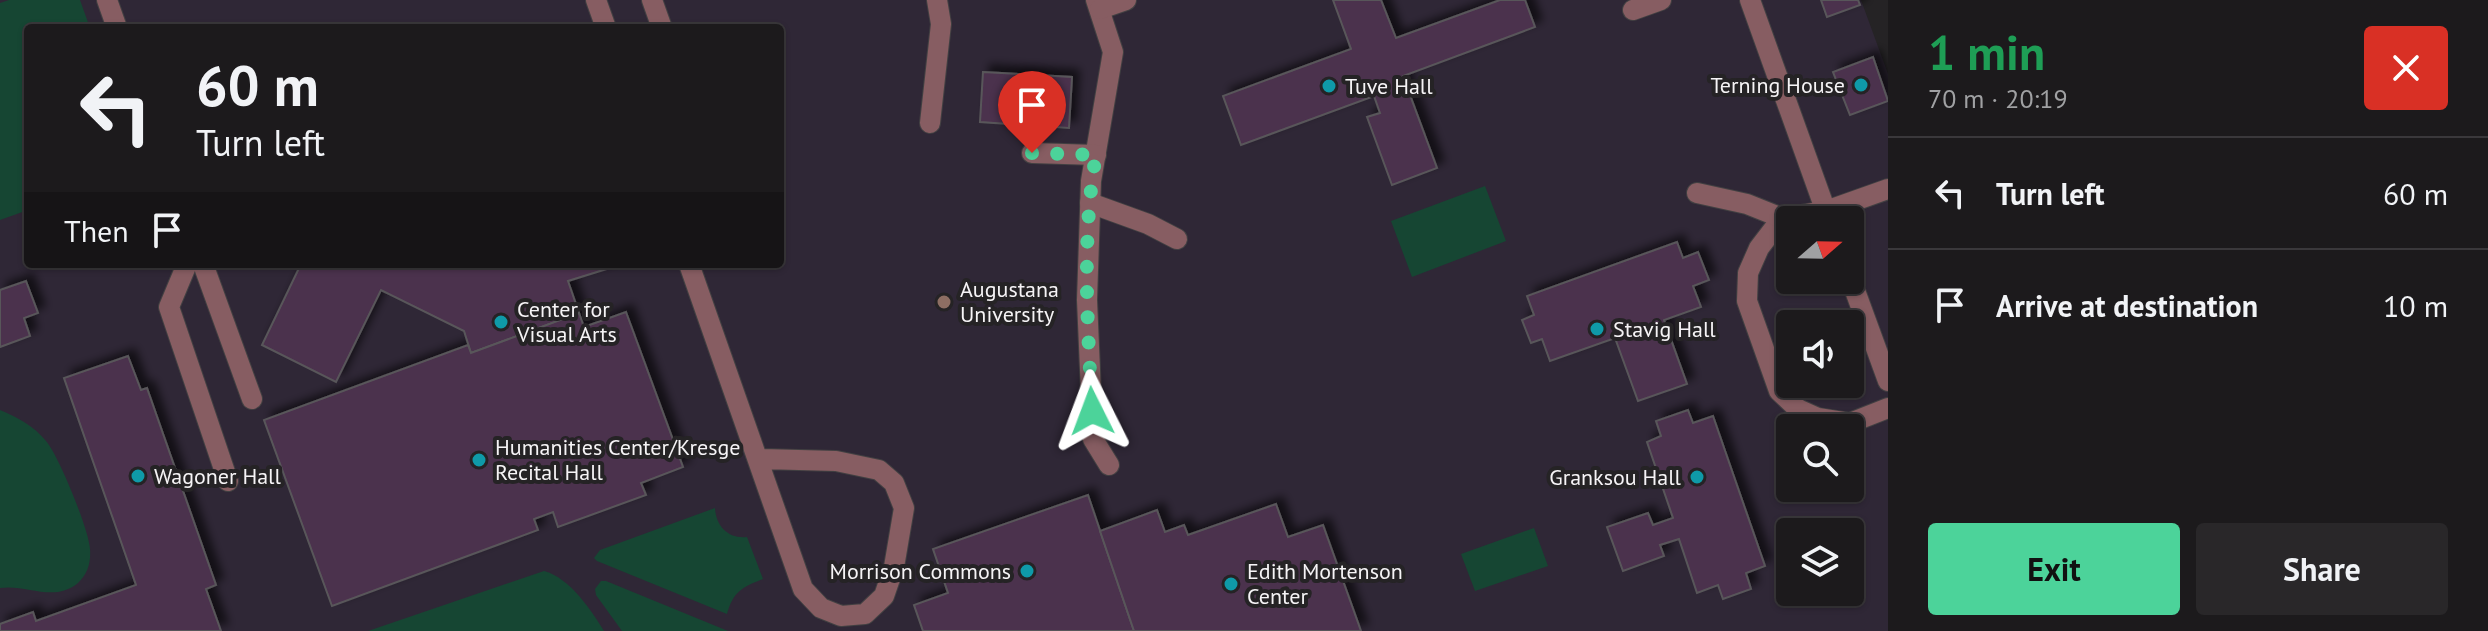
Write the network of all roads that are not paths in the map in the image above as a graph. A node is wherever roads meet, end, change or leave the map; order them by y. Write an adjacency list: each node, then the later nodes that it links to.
1 (107, 0): 10 (street)
2 (596, 0): 11 (street)
3 (652, 0): 12 (street)
4 (937, 0): 13 (street)
5 (1126, 0): 8 (street)
6 (1661, 0): 9 (street)
7 (1750, 0): 19 (street)
8 (1098, 5): 15 (street)
9 (1633, 10)
10 (116, 24)
11 (605, 24)
12 (661, 24)
13 (930, 123)
14 (1032, 153): 15 (street)
15 (1096, 155): 18 (street)
16 (1888, 189): 20 (street)
17 (1697, 193): 21 (street)
18 (1090, 203): 23 (street); 32 (street)
19 (1824, 206)
20 (1850, 206)
21 (1776, 216)
22 (1776, 226): 30 (street)
23 (1177, 239)
24 (185, 268): 33 (street)
25 (204, 268): 29 (street)
26 (690, 268): 31 (street)
27 (1856, 294): 28 (street)
28 (1888, 381)
29 (252, 399)
30 (1888, 408)
31 (759, 459): 31 (street)
32 (1109, 465)
33 (228, 481)

